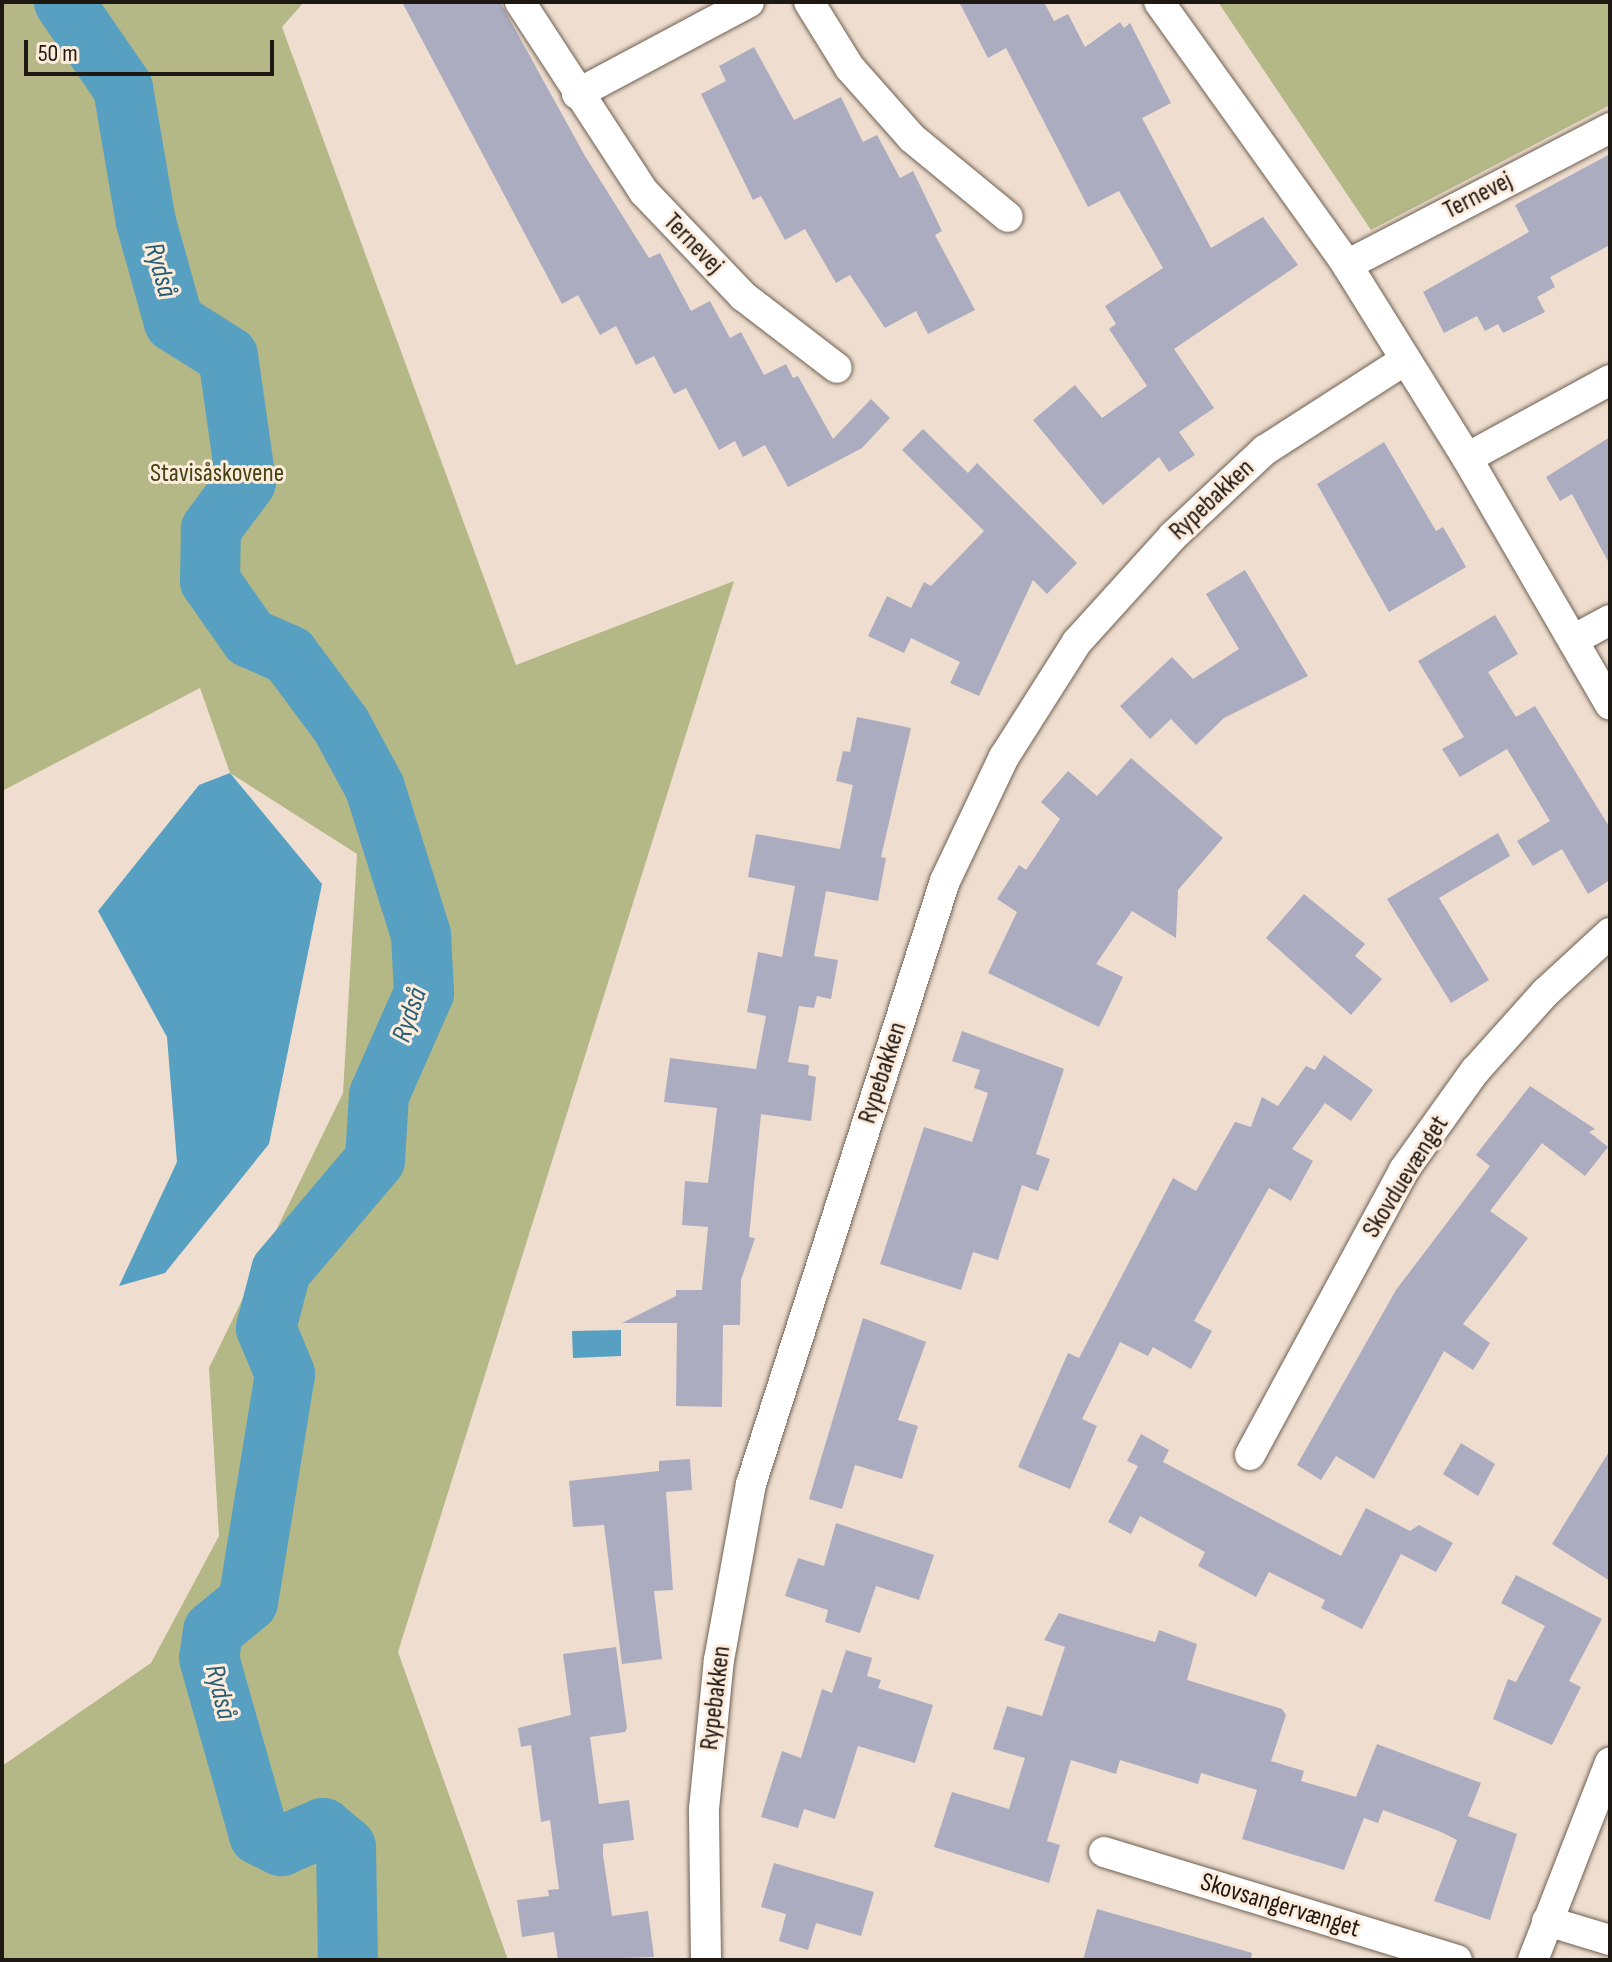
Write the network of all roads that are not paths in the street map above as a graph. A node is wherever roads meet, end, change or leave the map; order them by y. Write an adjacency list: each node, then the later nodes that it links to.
1 (520, 2): 5 (street, Ternevej)
2 (749, 2): 5 (street)
3 (809, 2): 7 (street)
4 (1159, 2): 8 (street)
5 (577, 94): 10 (street, Ternevej)
6 (1610, 128): 8 (street, Ternevej)
7 (1008, 217)
8 (1347, 265): 9 (street)
9 (1405, 360): 12 (street); 22 (street, Rypebakken)
10 (837, 368)
11 (1610, 380): 12 (street)
12 (1467, 458): 14 (street)
13 (1610, 620): 14 (street)
14 (1573, 640): 15 (street)
15 (1610, 705)
16 (1610, 933): 17 (street, Skovduevænget)
17 (1250, 1455)
18 (1610, 1763): 20 (street)
19 (1104, 1852): 23 (street, Skovsangervænget)
20 (1547, 1921): 21 (street); 24 (street)
21 (1610, 1940)
22 (706, 1960)
23 (1457, 1960)
24 (1533, 1960)

